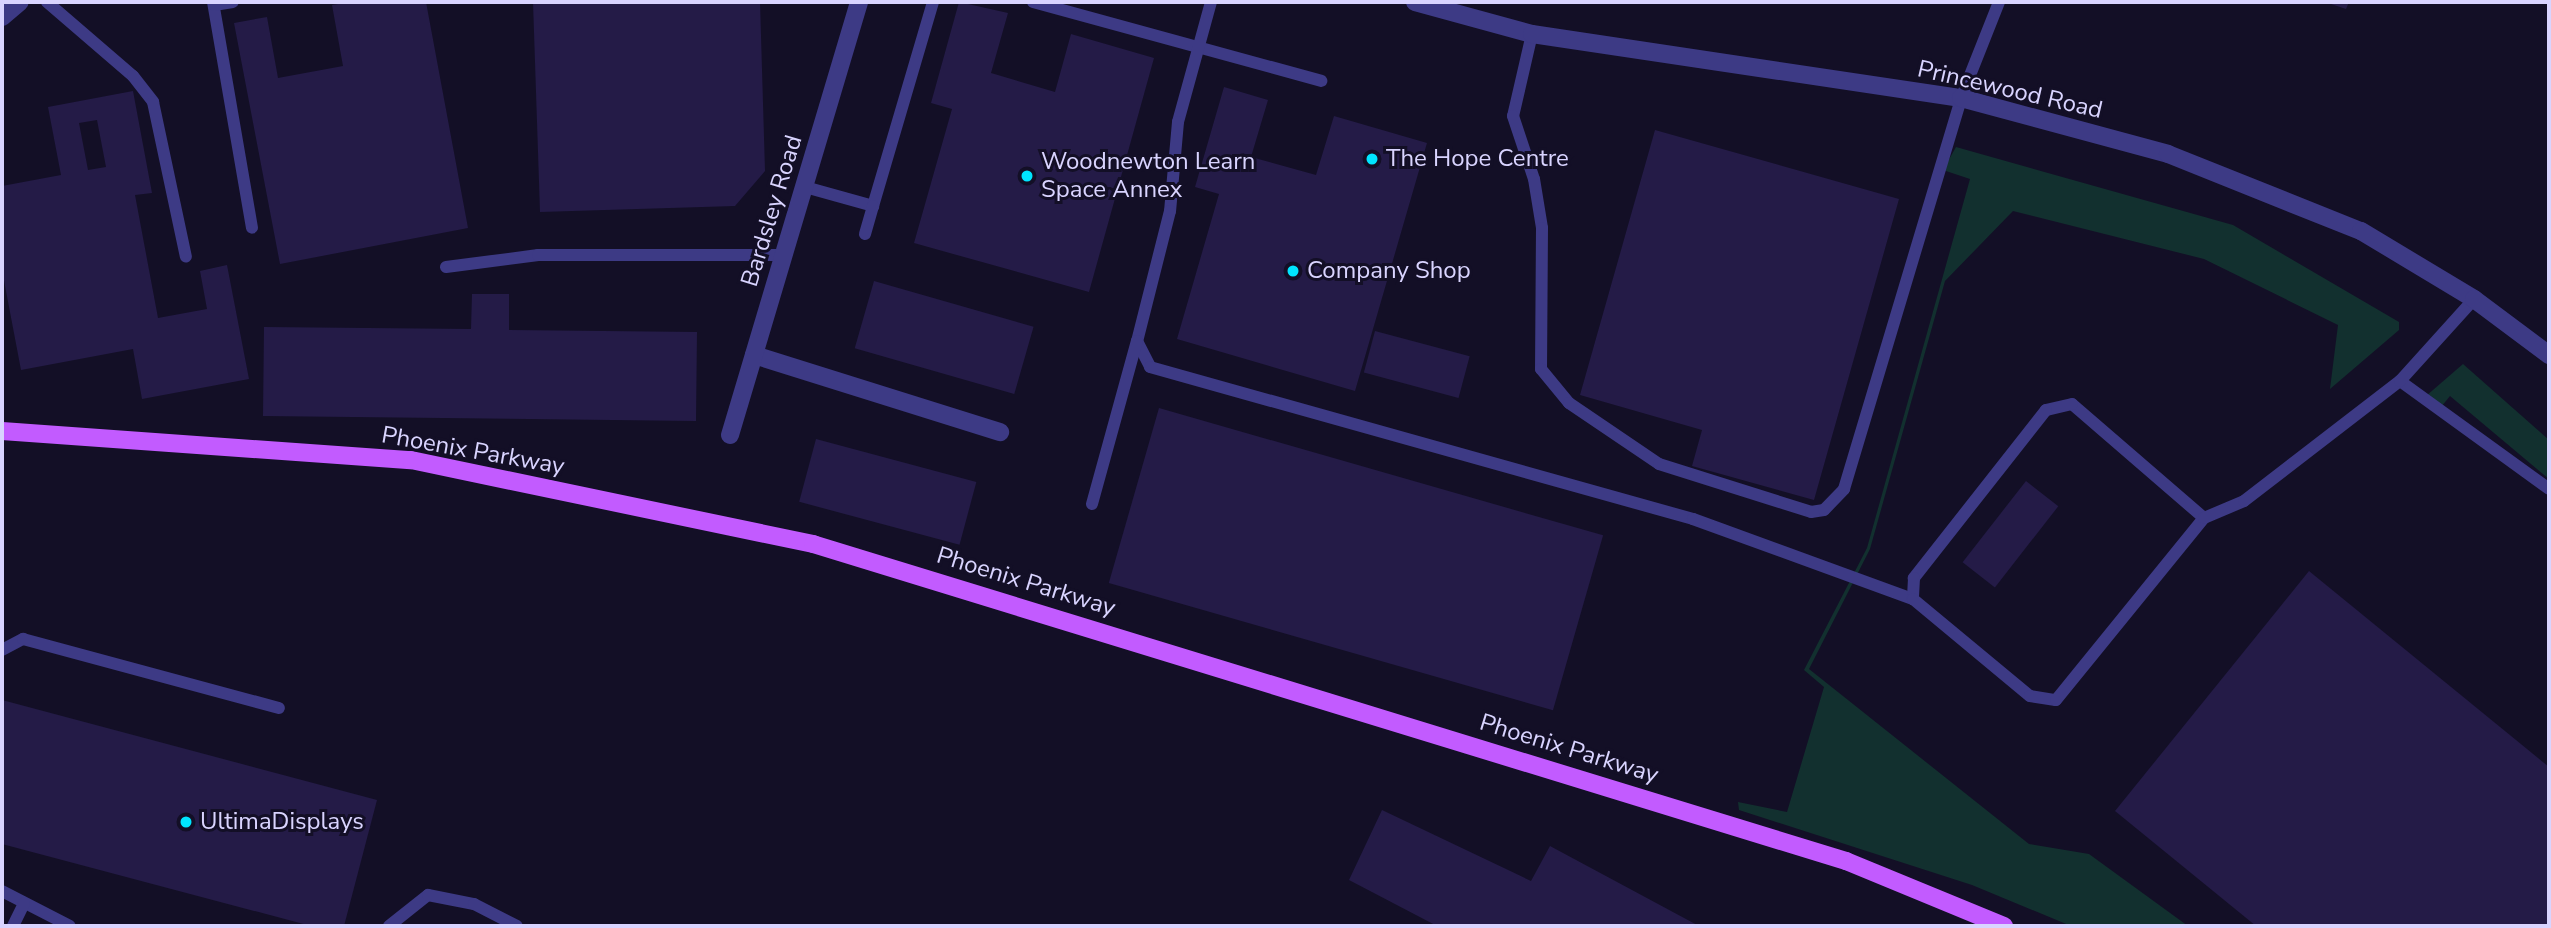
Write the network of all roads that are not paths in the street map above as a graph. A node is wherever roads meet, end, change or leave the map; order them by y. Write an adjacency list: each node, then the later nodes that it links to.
1 (20, 2): 11 (street)
2 (47, 2): 21 (lane)
3 (233, 2): 10 (lane)
4 (859, 2): 16 (street, Bardsley Road)
5 (933, 2): 17 (lane)
6 (1033, 2): 13 (lane)
7 (1211, 2): 13 (lane)
8 (1415, 2): 12 (street, Princewood Road)
9 (1999, 2): 15 (lane)
10 (213, 4): 18 (lane)
11 (2, 17)
12 (1532, 34): 15 (street, Princewood Road); 15 (lane)
13 (1197, 48): 14 (lane); 24 (lane)
14 (1321, 82)
15 (1961, 98): 23 (street, Princewood Road)
16 (805, 187): 17 (lane); 20 (street, Bardsley Road)
17 (873, 206): 19 (lane)
18 (253, 228)
19 (864, 234)
20 (784, 255): 22 (lane); 25 (street, Bardsley Road)
21 (186, 257)
22 (446, 267)
23 (2474, 299): 26 (street, Princewood Road); 27 (lane)
24 (1137, 341): 32 (lane); 34 (lane)
25 (754, 355): 29 (street); 30 (street, Bardsley Road)
26 (2549, 355)
27 (2400, 382): 31 (lane); 33 (lane)
28 (2, 431): 43 (main road, Phoenix Parkway)
29 (1000, 432)
30 (730, 435)
31 (2549, 489)
32 (1092, 504)
33 (2204, 518): 34 (lane); 34 (lane)
34 (1913, 599)
35 (2, 650): 36 (lane)
36 (279, 708)
37 (2, 891): 38 (lane)
38 (24, 903): 39 (lane); 40 (lane)
39 (13, 926)
40 (70, 926)
41 (389, 926): 42 (lane)
42 (517, 926)
43 (2004, 926)

